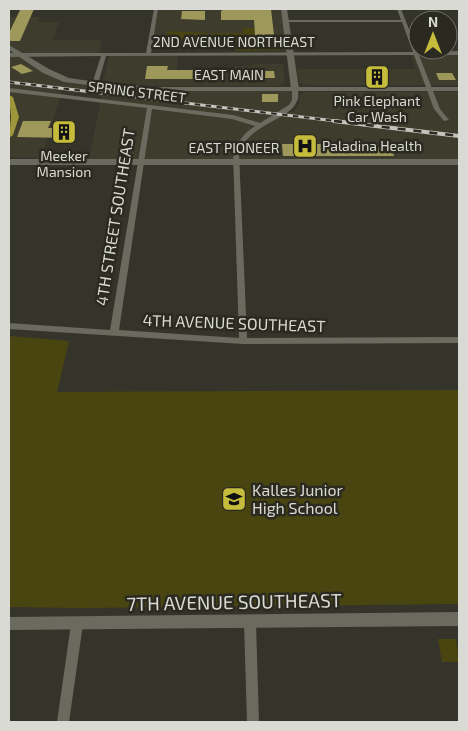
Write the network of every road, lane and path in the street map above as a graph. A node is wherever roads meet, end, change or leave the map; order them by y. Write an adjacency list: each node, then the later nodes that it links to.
1 (156, 9): 13 (street)
2 (284, 9): 4 (street)
3 (399, 9): 5 (street)
4 (286, 21): 5 (street); 8 (street)
5 (404, 21): 6 (street)
6 (408, 31)
7 (9, 48): 11 (main road, EAST MAIN)
8 (290, 53): 9 (street, 2ND AVENUE NORTHEAST); 13 (street, 2ND AVENUE NORTHEAST); 17 (street)
9 (408, 53)
10 (9, 54): 11 (street, 2ND AVENUE NORTHEAST)
11 (20, 54): 12 (street, 2ND AVENUE NORTHEAST); 15 (main road, EAST MAIN)
12 (104, 54): 13 (street, 2ND AVENUE NORTHEAST); 15 (street)
13 (148, 54)
14 (420, 60): 18 (street)
15 (96, 84): 17 (main road, EAST MAIN)
16 (459, 88): 18 (main road, EAST MAIN)
17 (295, 89): 18 (main road, EAST MAIN); 23 (street)
18 (431, 89): 22 (street)
19 (9, 90): 21 (street, SPRING STREET)
20 (9, 97): 24 (main road)
21 (150, 106): 23 (street, SPRING STREET); 26 (street, 4TH STREET SOUTHEAST)
22 (446, 120)
23 (260, 125): 27 (street)
24 (9, 133)
25 (9, 162): 26 (main road, EAST PIONEER)
26 (139, 162): 27 (main road, EAST PIONEER); 30 (street, 4TH STREET SOUTHEAST)
27 (236, 162): 28 (main road, EAST PIONEER); 32 (street)
28 (459, 162)
29 (9, 326): 30 (street, 4TH AVENUE SOUTHEAST)
30 (114, 333): 32 (street, 4TH AVENUE SOUTHEAST)
31 (459, 340): 32 (street, 4TH AVENUE SOUTHEAST)
32 (243, 341)
33 (459, 619): 34 (street, 7TH AVENUE SOUTHEAST)
34 (250, 623): 36 (street, 7TH AVENUE SOUTHEAST); 38 (street)
35 (9, 624): 36 (street, 7TH AVENUE SOUTHEAST)
36 (77, 624): 37 (street)
37 (63, 722)
38 (253, 722)

